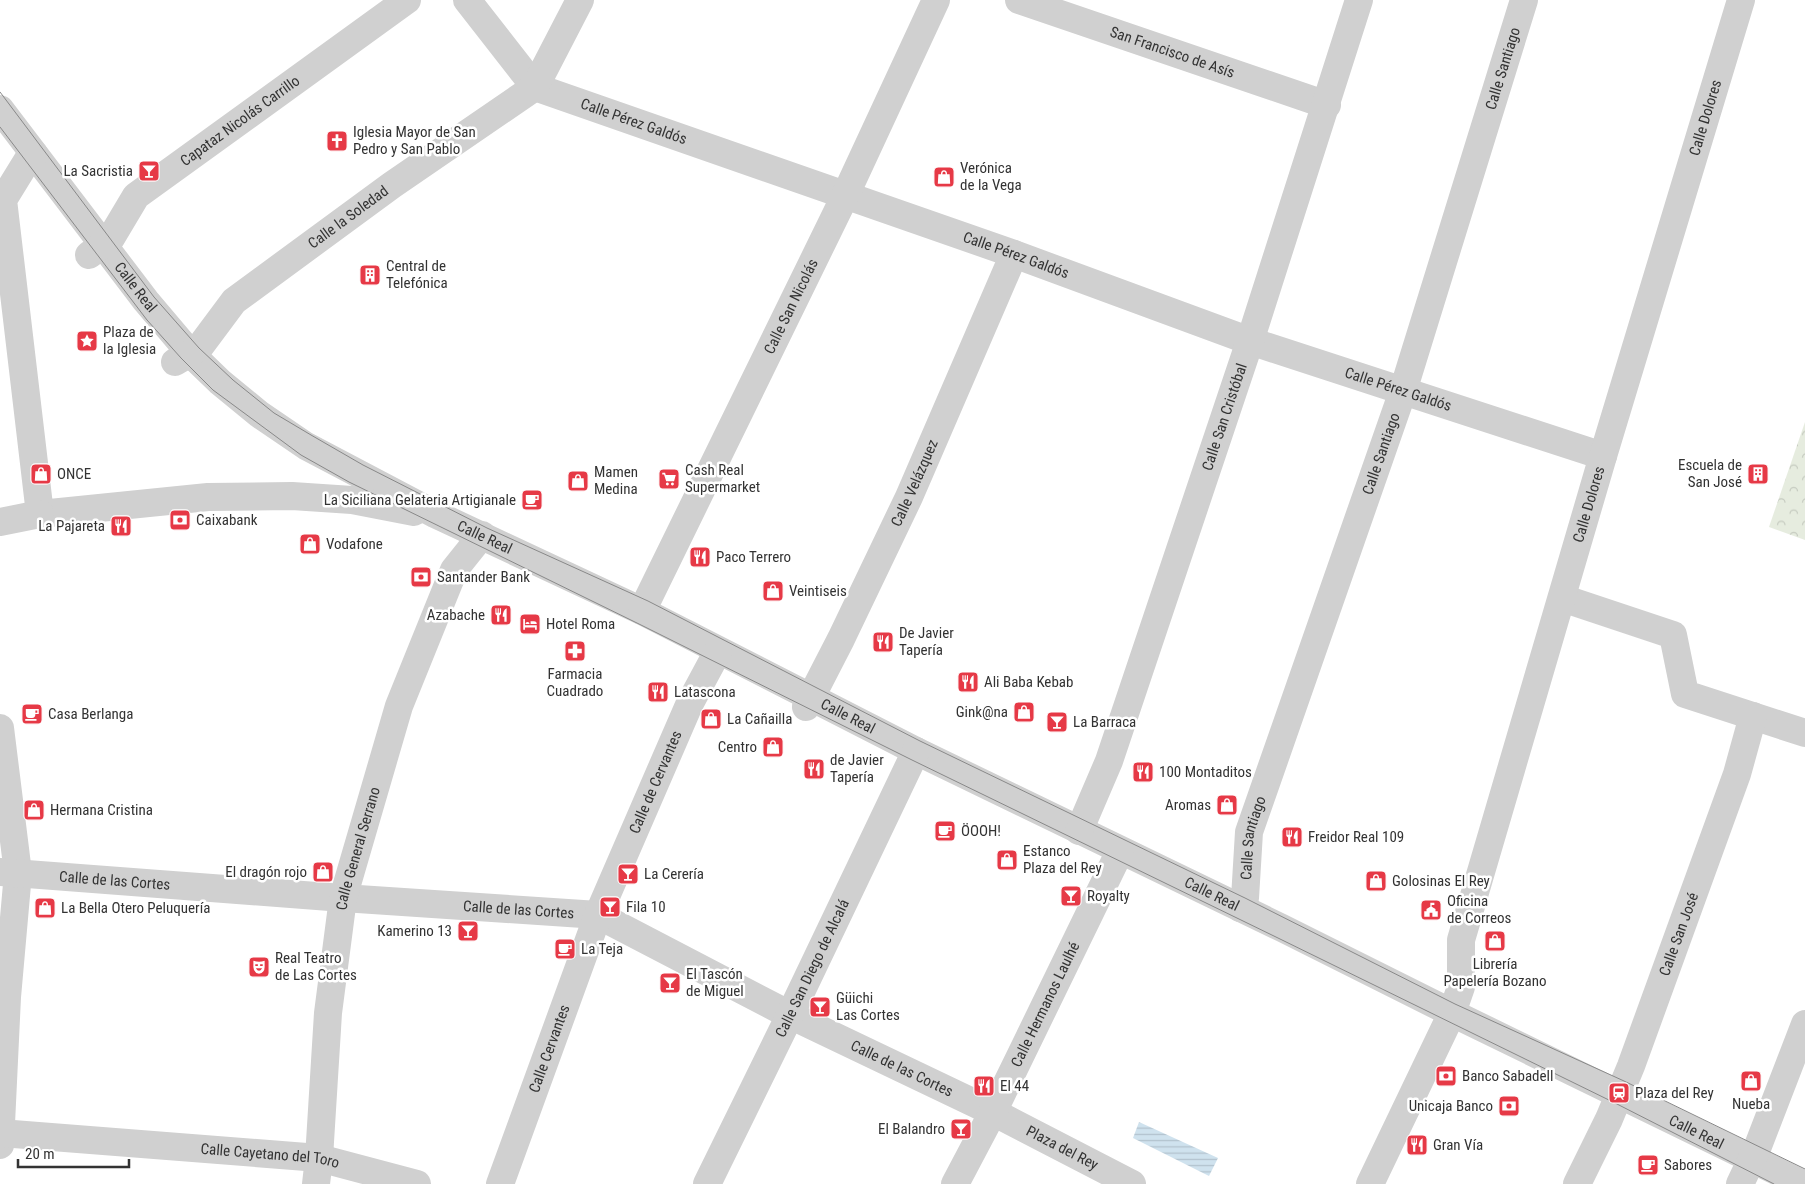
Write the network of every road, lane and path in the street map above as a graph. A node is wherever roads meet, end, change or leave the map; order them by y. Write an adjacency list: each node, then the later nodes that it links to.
1 (407, 0): 14 (street, Capataz Nicolás Carrillo)
2 (467, 0): 9 (street)
3 (580, 0): 9 (street)
4 (936, 0): 13 (street, Calle San Nicolás)
5 (1019, 0): 10 (street, San Francisco de Asís)
6 (1360, 0): 10 (street, Calle San Cristóbal)
7 (1524, 0): 18 (street, Calle Santiago)
8 (1741, 0): 19 (street, Calle Dolores)
9 (535, 87): 13 (street, Calle Pérez Galdós); 17 (street, Calle la Soledad)
10 (1327, 105): 16 (street, Calle San Cristóbal)
11 (0, 109): 12 (street, Calle Real)
12 (34, 154): 14 (street, Calle Real); 20 (street)
13 (845, 196): 15 (street, Calle Pérez Galdós); 25 (street, Calle San Nicolás)
14 (96, 250): 17 (street, Calle Real)
15 (1014, 254): 16 (street, Calle Pérez Galdós); 27 (street, Calle Velázquez)
16 (1250, 341): 18 (street, Calle Pérez Galdós); 32 (street, Calle San Cristóbal)
17 (182, 358): 21 (street, Calle Real)
18 (1403, 391): 19 (street, Calle Pérez Galdós); 36 (street, Calle Santiago)
19 (1603, 456): 24 (street, Calle Dolores)
20 (40, 514): 21 (street); 22 (street)
21 (436, 514): 23 (street, Calle Real)
22 (0, 522)
23 (482, 535): 25 (street, Calle Real); 35 (street, Calle General Serrano)
24 (1562, 598): 28 (street); 38 (street, Calle Dolores)
25 (642, 611): 26 (street, Calle Real)
26 (718, 651): 27 (street, Calle Real); 37 (street, Calle de Cervantes)
27 (809, 702): 31 (street, Calle Real)
28 (1753, 716): 30 (street); 41 (street, Calle San José)
29 (0, 728): 34 (street)
30 (1805, 733)
31 (916, 751): 32 (street, Calle Real); 39 (street, Calle San Diego de Alcalá)
32 (1079, 830): 33 (street, Calle Real)
33 (1120, 851): 36 (street, Calle Real); 42 (street, Calle Hermanos Laulhé)
34 (9, 873): 35 (street, Calle de las Cortes); 43 (street)
35 (343, 898): 37 (street, Calle de las Cortes); 45 (street, Calle General Serrano)
36 (1240, 908): 38 (street, Calle Real)
37 (598, 915): 39 (street, Calle de las Cortes); 47 (street, Calle Cervantes)
38 (1452, 1014): 41 (street, Calle Real); 51 (street, Calle Dolores)
39 (790, 1015): 42 (street, Calle de las Cortes); 48 (street, Calle San Diego de Alcalá)
40 (1805, 1024): 44 (street)
41 (1619, 1094): 44 (street, Calle Real); 52 (street, Calle San José)
42 (992, 1112): 49 (street, Calle Hermanos Laulhé); 50 (street, Plaza del Rey)
43 (0, 1137): 45 (street, Calle Cayetano del Toro)
44 (1755, 1153): 53 (street); 54 (street, Calle Real)
45 (318, 1171): 46 (street, Calle Cayetano del Toro)
46 (417, 1184)
47 (500, 1184)
48 (706, 1184)
49 (955, 1184)
50 (1132, 1184)
51 (1370, 1184)
52 (1577, 1184)
53 (1740, 1184)
54 (1803, 1184)

